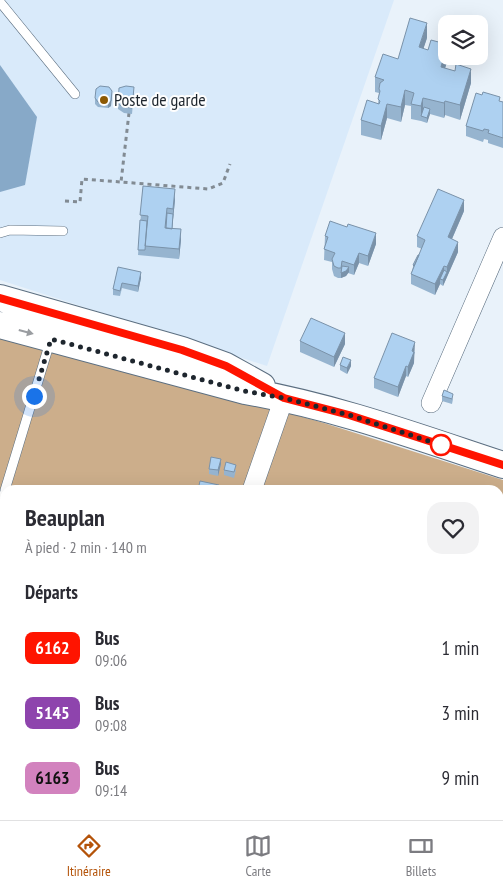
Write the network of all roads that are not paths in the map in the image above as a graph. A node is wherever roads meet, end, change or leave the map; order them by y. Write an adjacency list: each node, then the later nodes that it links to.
1 (0, 2): 2 (lane)
2 (75, 94)
3 (63, 232): 4 (lane)
4 (0, 233)
5 (503, 237): 10 (street)
6 (0, 298): 8 (main road)
7 (0, 325): 8 (main road, one-way to 8)
8 (54, 327): 9 (main road); 12 (lane)
9 (284, 398): 11 (main road); 13 (street)
10 (431, 403)
11 (503, 465)
12 (7, 485)
13 (254, 485)

